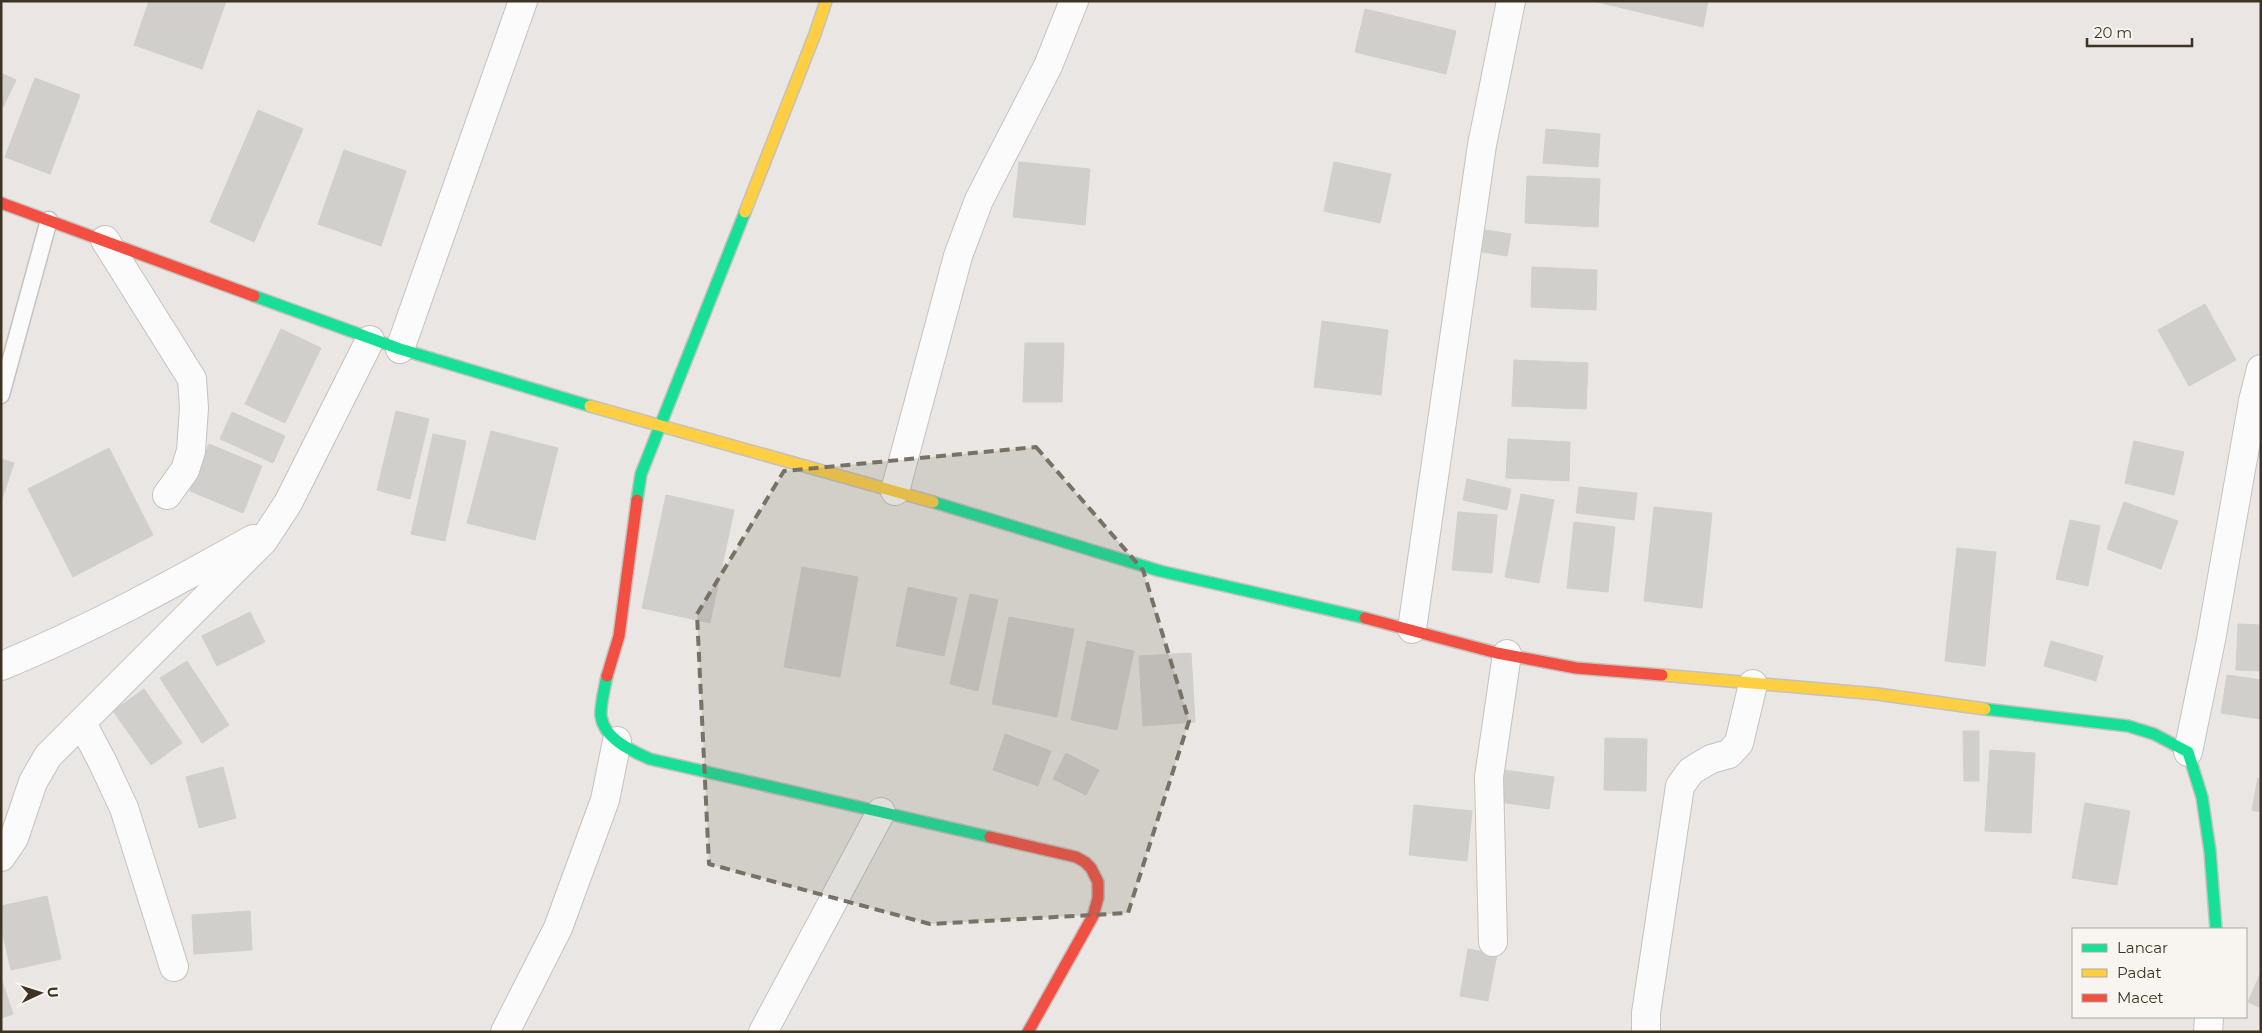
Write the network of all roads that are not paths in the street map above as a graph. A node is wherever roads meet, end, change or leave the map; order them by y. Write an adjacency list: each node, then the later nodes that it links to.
1 (523, 1): 9 (street)
2 (826, 1): 12 (street)
3 (1074, 1): 13 (street)
4 (1512, 1): 16 (street)
5 (2, 204): 6 (street)
6 (49, 220): 7 (street); 11 (lane)
7 (105, 240): 8 (street); 14 (street)
8 (370, 340): 9 (street); 15 (street)
9 (400, 349): 12 (street)
10 (2261, 369): 22 (street)
11 (1, 395)
12 (659, 426): 13 (street); 21 (street)
13 (895, 491): 16 (street)
14 (167, 495)
15 (272, 529): 18 (street); 20 (street)
16 (1412, 629): 17 (street)
17 (1507, 654): 19 (street); 26 (street)
18 (1, 666)
19 (1753, 684): 22 (street); 32 (street)
20 (82, 723): 24 (street); 27 (street)
21 (617, 741): 23 (street); 29 (street)
22 (2188, 752): 25 (street)
23 (881, 812): 30 (street); 31 (street)
24 (1, 857)
25 (2216, 928)
26 (1493, 942)
27 (174, 968)
28 (2209, 1018): 33 (street)
29 (505, 1032)
30 (763, 1032)
31 (1028, 1032)
32 (1646, 1032)
33 (2208, 1032)

